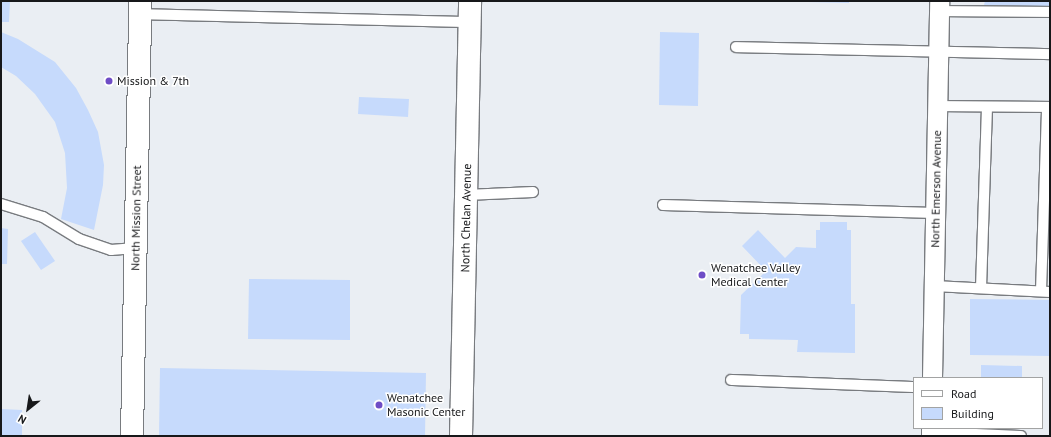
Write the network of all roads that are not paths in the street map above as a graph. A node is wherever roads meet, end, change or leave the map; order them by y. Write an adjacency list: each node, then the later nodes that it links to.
1 (939, 6): 4 (lane); 6 (street, North Emerson Avenue)
2 (140, 7): 3 (lane); 16 (main road, North Mission Street)
3 (470, 11): 12 (main road, North Chelan Avenue)
4 (1050, 12)
5 (736, 48): 6 (lane)
6 (938, 52): 7 (lane); 8 (street, North Emerson Avenue)
7 (1050, 54)
8 (937, 106): 9 (lane); 15 (street, North Emerson Avenue)
9 (987, 107): 10 (lane); 18 (lane)
10 (1048, 107): 19 (lane)
11 (533, 192): 12 (lane)
12 (466, 195): 25 (main road, North Chelan Avenue)
13 (1, 204): 16 (lane)
14 (663, 205): 15 (lane)
15 (935, 213): 17 (street, North Emerson Avenue)
16 (135, 248): 24 (main road, North Mission Street)
17 (934, 286): 18 (lane); 20 (street, North Emerson Avenue)
18 (981, 288): 19 (lane)
19 (1046, 291)
20 (932, 377)
21 (731, 380): 22 (lane)
22 (913, 387)
23 (931, 432): 26 (lane)
24 (132, 436)
25 (462, 436)
26 (1021, 436)

